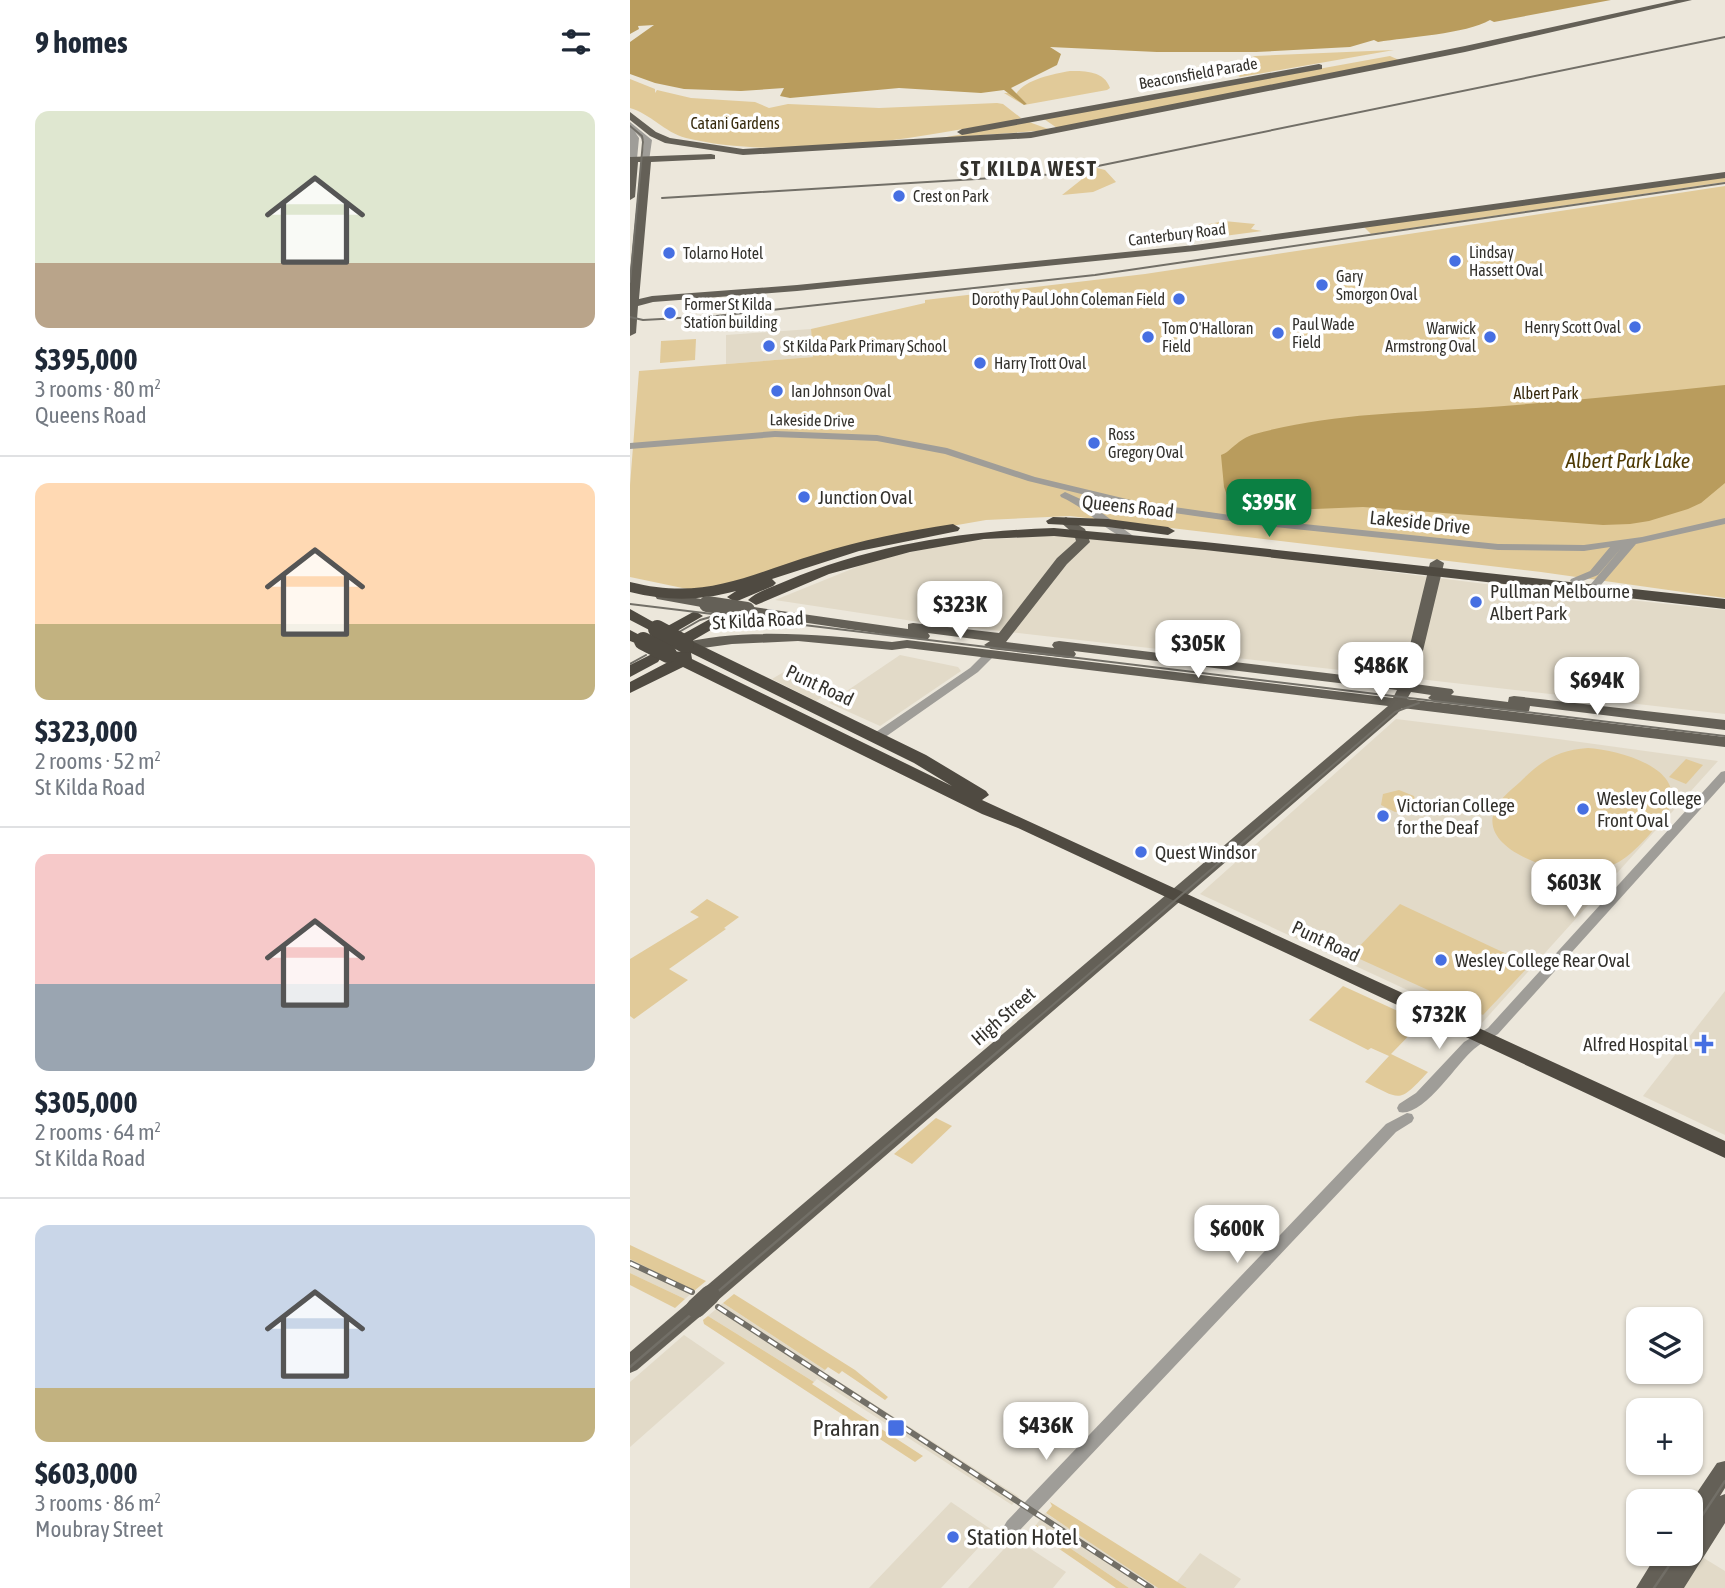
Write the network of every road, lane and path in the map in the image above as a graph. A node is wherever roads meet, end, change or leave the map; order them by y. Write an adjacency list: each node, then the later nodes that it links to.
1 (1672, 0): 5 (main road, Beaconsfield Parade)
2 (1688, 0): 5 (main road, Beaconsfield Parade)
3 (630, 114): 4 (main road, Beaconsfield Parade)
4 (636, 127): 5 (main road, Beaconsfield Parade); 6 (street); 6 (street)
5 (720, 150): 6 (main road, Beaconsfield Parade)
6 (640, 160): 8 (main road); 9 (main road)
7 (1725, 173): 9 (main road, Canterbury Road)
8 (630, 197)
9 (632, 302): 10 (main road)
10 (630, 333)
11 (630, 439): 13 (street)
12 (874, 442): 13 (street, Lakeside Drive); 15 (street, Lakeside Drive); 16 (street, Lakeside Drive)
13 (644, 444): 14 (street, Lakeside Drive)
14 (630, 446)
15 (630, 451)
16 (1013, 474): 18 (street); 24 (street, Lakeside Drive)
17 (1725, 521): 22 (street, Lakeside Drive)
18 (1108, 523): 20 (highway, Queens Road); 21 (street); 26 (highway, Queens Road)
19 (988, 525): 20 (highway, Queens Road); 31 (highway); 32 (highway, Queens Road)
20 (1074, 529): 21 (highway, Queens Road); 34 (highway, Queens Road); 43 (main road)
21 (1131, 538): 26 (highway, Queens Road)
22 (1633, 541): 23 (street, Lakeside Drive); 30 (street)
23 (1620, 543): 24 (street, Lakeside Drive); 25 (street)
24 (1584, 548): 25 (street)
25 (1605, 561): 28 (street)
26 (1399, 563): 27 (highway, Queens Road)
27 (1436, 568): 28 (highway, Queens Road); 30 (highway, Queens Road); 47 (main road)
28 (1576, 581): 30 (highway, Queens Road)
29 (630, 587): 31 (highway, St Kilda Road)
30 (1593, 588): 33 (highway, Queens Road)
31 (662, 596): 35 (main road, St Kilda Road)
32 (735, 597)
33 (1725, 604)
34 (751, 605): 35 (main road, St Kilda Road, bridge); 43 (main road, St Kilda Road)
35 (701, 610): 38 (highway)
36 (630, 614): 38 (highway, Punt Road)
37 (717, 620): 42 (highway)
38 (664, 629): 42 (highway, Punt Road, bridge)
39 (751, 640): 41 (main road, St Kilda Road); 42 (main road, St Kilda Road); 44 (main road)
40 (634, 645): 42 (highway, bridge)
41 (892, 646): 43 (main road, St Kilda Road)
42 (675, 649): 44 (highway, Punt Road); 45 (highway); 46 (highway); 51 (highway, Punt Road)
43 (992, 650): 47 (main road, St Kilda Road); 47 (main road, St Kilda Road); 51 (street)
44 (706, 654): 51 (highway, Punt Road)
45 (630, 672)
46 (630, 688)
47 (1401, 699): 48 (main road, St Kilda Road); 49 (main road, St Kilda Road); 50 (main road, St Kilda Road); 52 (main road, St Kilda Road); 54 (main road, High Street)
48 (1725, 725)
49 (1725, 732)
50 (1725, 742)
51 (870, 743): 54 (highway, Punt Road)
52 (1725, 751)
53 (1725, 775): 55 (street)
54 (1177, 897): 55 (highway, Punt Road); 58 (main road, High Street)
55 (1482, 1038): 56 (street); 57 (highway, Punt Road)
56 (1403, 1116): 62 (street)
57 (1725, 1150)
58 (630, 1364)
59 (1725, 1470): 60 (main road)
60 (1703, 1503)
61 (1725, 1504): 65 (main road)
62 (1013, 1526)
63 (1662, 1566): 64 (main road)
64 (1648, 1588)
65 (1671, 1588)

